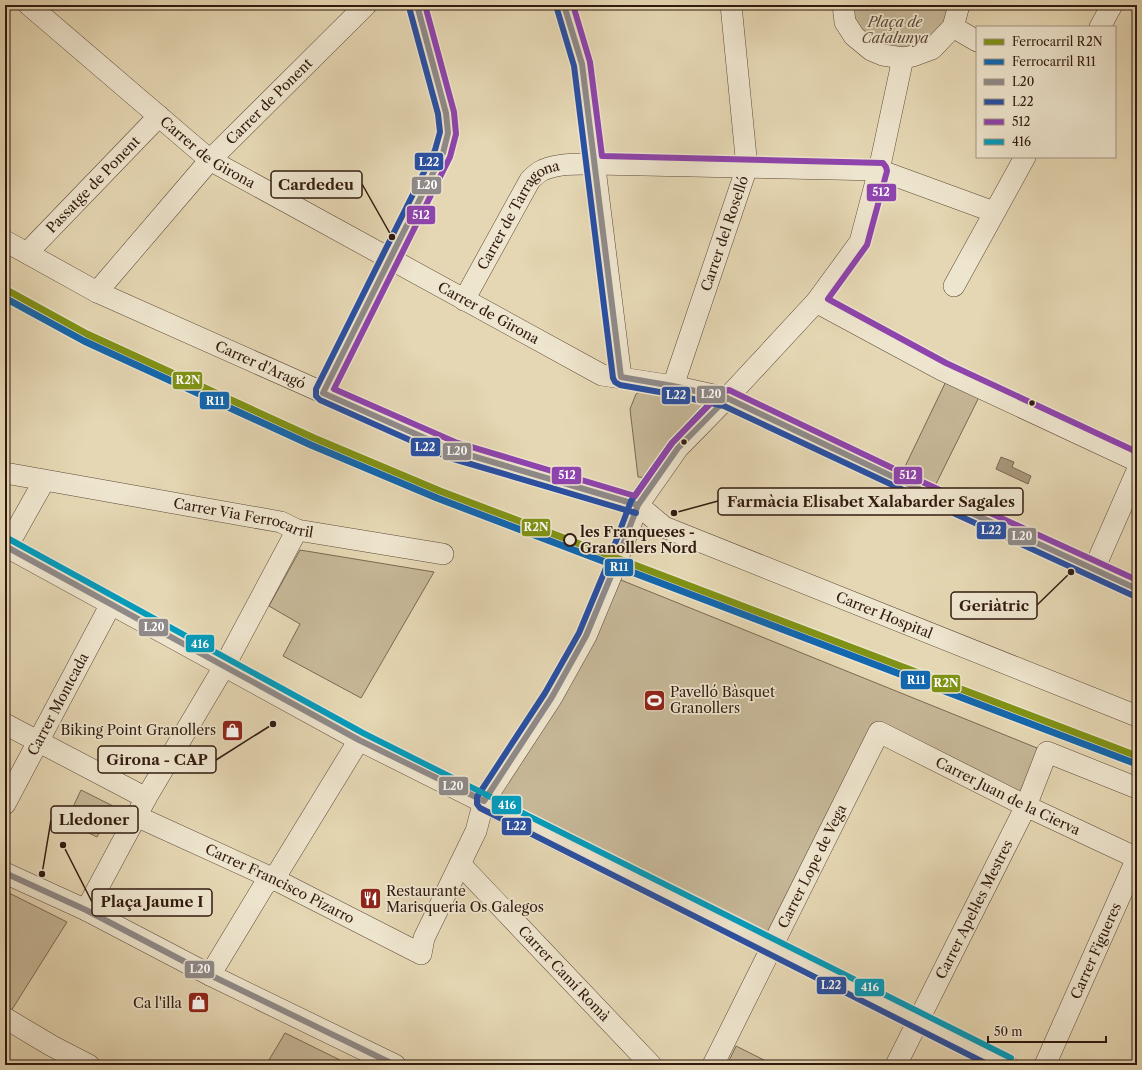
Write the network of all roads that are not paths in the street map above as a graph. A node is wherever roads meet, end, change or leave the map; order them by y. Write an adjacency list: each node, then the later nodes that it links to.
1 (29, 5): 13 (street, Carrer de Girona)
2 (366, 5): 15 (street, Carrer de Ponent)
3 (417, 5): 22 (street)
4 (731, 5): 17 (street, Carrer del Roselló)
5 (843, 5): 12 (street)
6 (959, 5): 10 (street)
7 (1112, 5): 9 (street)
8 (566, 6): 16 (street)
9 (1101, 26)
10 (953, 27): 11 (street); 12 (street)
11 (976, 41)
12 (902, 58): 18 (street)
13 (159, 116): 15 (street, Carrer de Girona); 21 (street, Passatge de Ponent)
14 (1024, 158): 19 (street)
15 (210, 160): 22 (street, Carrer de Girona); 24 (street, Carrer de Ponent)
16 (595, 164): 17 (street, Carrer de Tarragona); 25 (street, Carrer de Tarragona); 27 (street)
17 (747, 168): 18 (street, Carrer de Tarragona); 28 (street, Carrer del Roselló)
18 (879, 170): 19 (street, Carrer de Tarragona); 26 (street)
19 (994, 212): 23 (street)
20 (5, 242): 21 (street, Carrer d'Aragó)
21 (27, 254): 24 (street, Carrer d'Aragó)
22 (390, 259): 25 (street, Carrer de Girona); 29 (street)
23 (954, 286)
24 (97, 292): 29 (street, Carrer d'Aragó)
25 (464, 300): 27 (street, Carrer de Girona)
26 (816, 302): 30 (street); 31 (street)
27 (621, 377): 28 (street, Carrer de Girona)
28 (673, 386): 30 (street, Carrer de Girona)
29 (323, 393): 35 (street, Carrer d'Aragó)
30 (727, 398): 35 (street); 39 (street, Carrer de Girona)
31 (1137, 461)
32 (1137, 471): 39 (street)
33 (5, 473): 34 (street, Carrer Via Ferrocarril)
34 (44, 481): 36 (street, Carrer Via Ferrocarril); 37 (street)
35 (638, 505): 43 (street, Carrer Hospital); 49 (street)
36 (297, 530): 38 (street, Carrer Via Ferrocarril); 42 (street)
37 (6, 546): 41 (street)
38 (443, 554)
39 (1094, 569): 40 (street, Carrer de Girona)
40 (1137, 589)
41 (111, 604): 42 (street); 47 (street, Carrer Montcada)
42 (225, 665): 46 (street); 52 (street)
43 (1137, 716)
44 (5, 724): 47 (street, Carrer Francisco Pizarro)
45 (879, 732): 51 (street, Carrer Juan de la Cierva); 58 (street, Carrer Lope de Vega)
46 (359, 740): 49 (street); 56 (street)
47 (38, 741): 50 (street, Carrer Montcada); 52 (street, Carrer Francisco Pizarro)
48 (1137, 788): 51 (street, Carrer Apel·les Mestres)
49 (484, 801): 54 (street); 58 (street)
50 (5, 804)
51 (1026, 806): 53 (street, Carrer Juan de la Cierva); 61 (street, Carrer Apel·les Mestres)
52 (141, 807): 56 (street, Carrer Francisco Pizarro); 57 (street)
53 (1137, 858): 68 (street, Carrer Figueres)
54 (460, 864): 56 (street, Carrer Francisco Pizarro); 64 (street, Carrer Camí Romà)
55 (5, 873): 57 (street)
56 (274, 879): 59 (street)
57 (86, 910): 59 (street)
58 (773, 947): 61 (street); 65 (street, Carrer Lope de Vega)
59 (210, 974): 63 (street)
60 (6, 1021): 62 (street)
61 (918, 1021): 66 (street, Carrer Apel·les Mestres); 67 (street)
62 (89, 1065)
63 (396, 1065)
64 (651, 1065)
65 (714, 1065)
66 (896, 1065)
67 (1007, 1065)
68 (1046, 1065)

